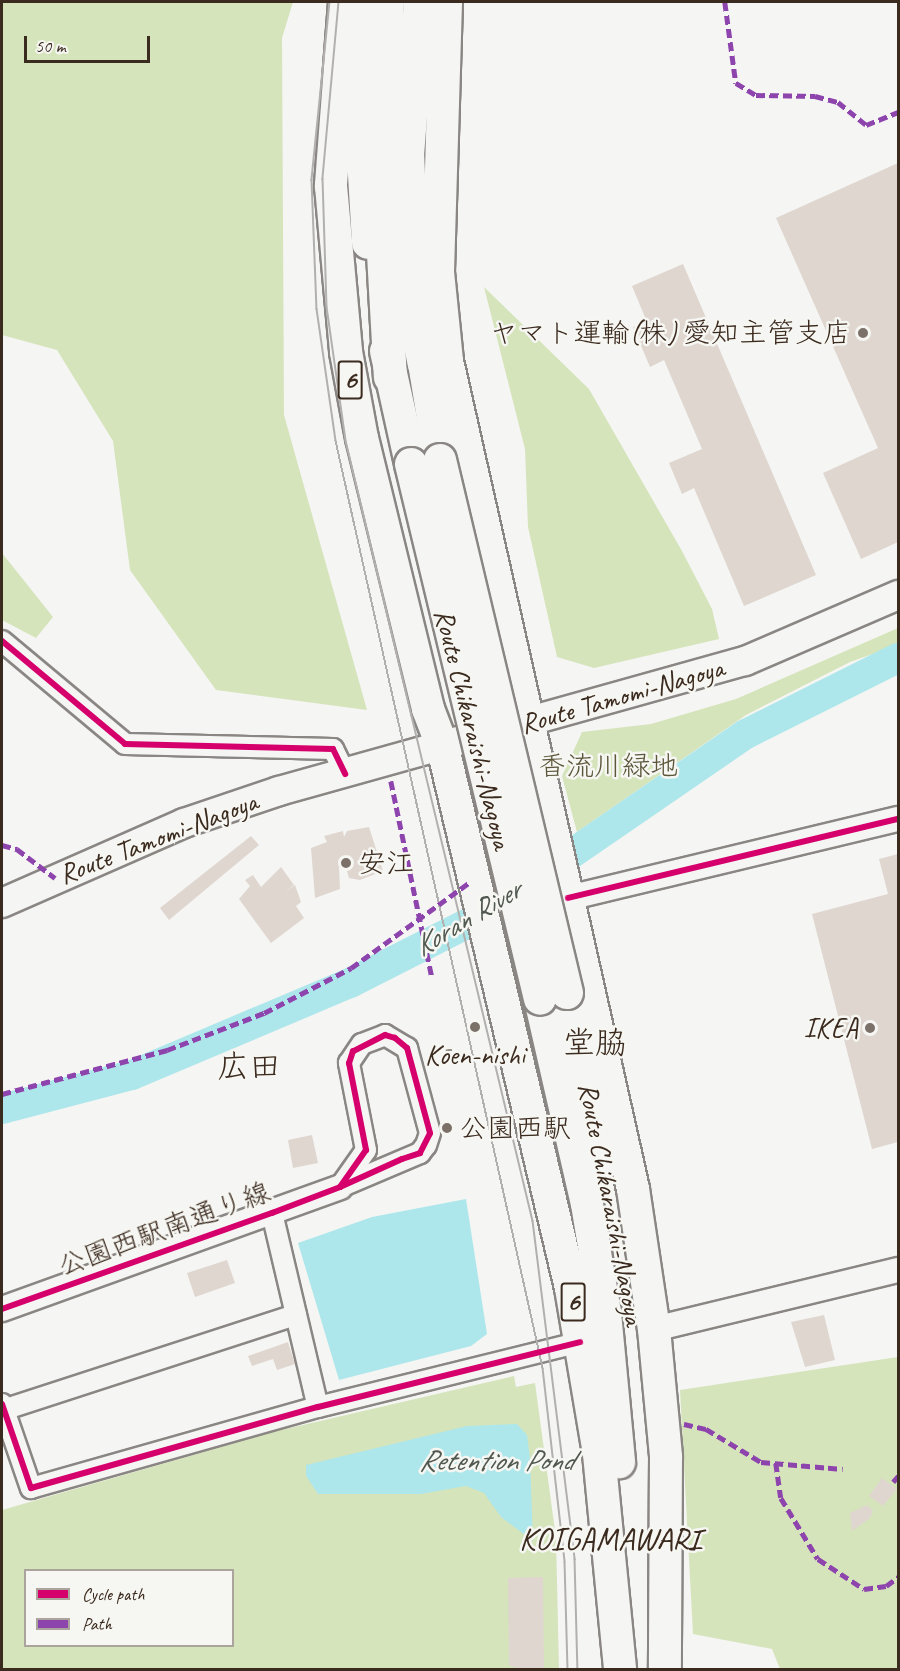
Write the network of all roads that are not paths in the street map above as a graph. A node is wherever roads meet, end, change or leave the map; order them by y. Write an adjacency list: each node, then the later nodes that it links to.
1 (345, 2): 13 (main road, 6)
2 (366, 2): 8 (main road, Route Chikaraishi-Nagoya / 6)
3 (387, 2): 8 (highway)
4 (402, 2): 7 (highway)
5 (420, 2): 7 (main road, Route Chikaraishi-Nagoya / 6)
6 (446, 2): 12 (main road)
7 (424, 364): 9 (main road, Route Chikaraishi-Nagoya / 6)
8 (390, 377): 9 (main road, Route Chikaraishi-Nagoya / 6)
9 (425, 462): 18 (main road, Route Chikaraishi-Nagoya / 6, bridge)
10 (898, 595): 12 (main road, Route Tamomi-Nagoya)
11 (2, 641): 14 (street)
12 (530, 721): 13 (main road, Route Tamomi-Nagoya); 16 (main road)
13 (444, 748): 14 (main road, Route Tamomi-Nagoya); 27 (main road, 6)
14 (345, 774): 17 (main road, Route Tamomi-Nagoya)
15 (898, 819): 16 (street)
16 (565, 889): 26 (main road)
17 (2, 903)
18 (553, 996): 30 (main road, Route Chikaraishi-Nagoya / 6); 31 (main road, Route Chikaraishi-Nagoya / 6)
19 (367, 1134): 20 (street); 20 (street); 21 (street)
20 (402, 1159): 21 (street)
21 (340, 1187): 22 (street, 公園西駅南通り線)
22 (272, 1214): 24 (street, 公園西駅南通り線); 25 (street)
23 (898, 1269): 26 (street)
24 (2, 1309)
25 (296, 1315): 28 (street); 29 (street)
26 (654, 1329): 32 (main road)
27 (580, 1342): 29 (street); 30 (main road, 6)
28 (2, 1407): 29 (street)
29 (318, 1407)
30 (621, 1670)
31 (652, 1670)
32 (665, 1670)

